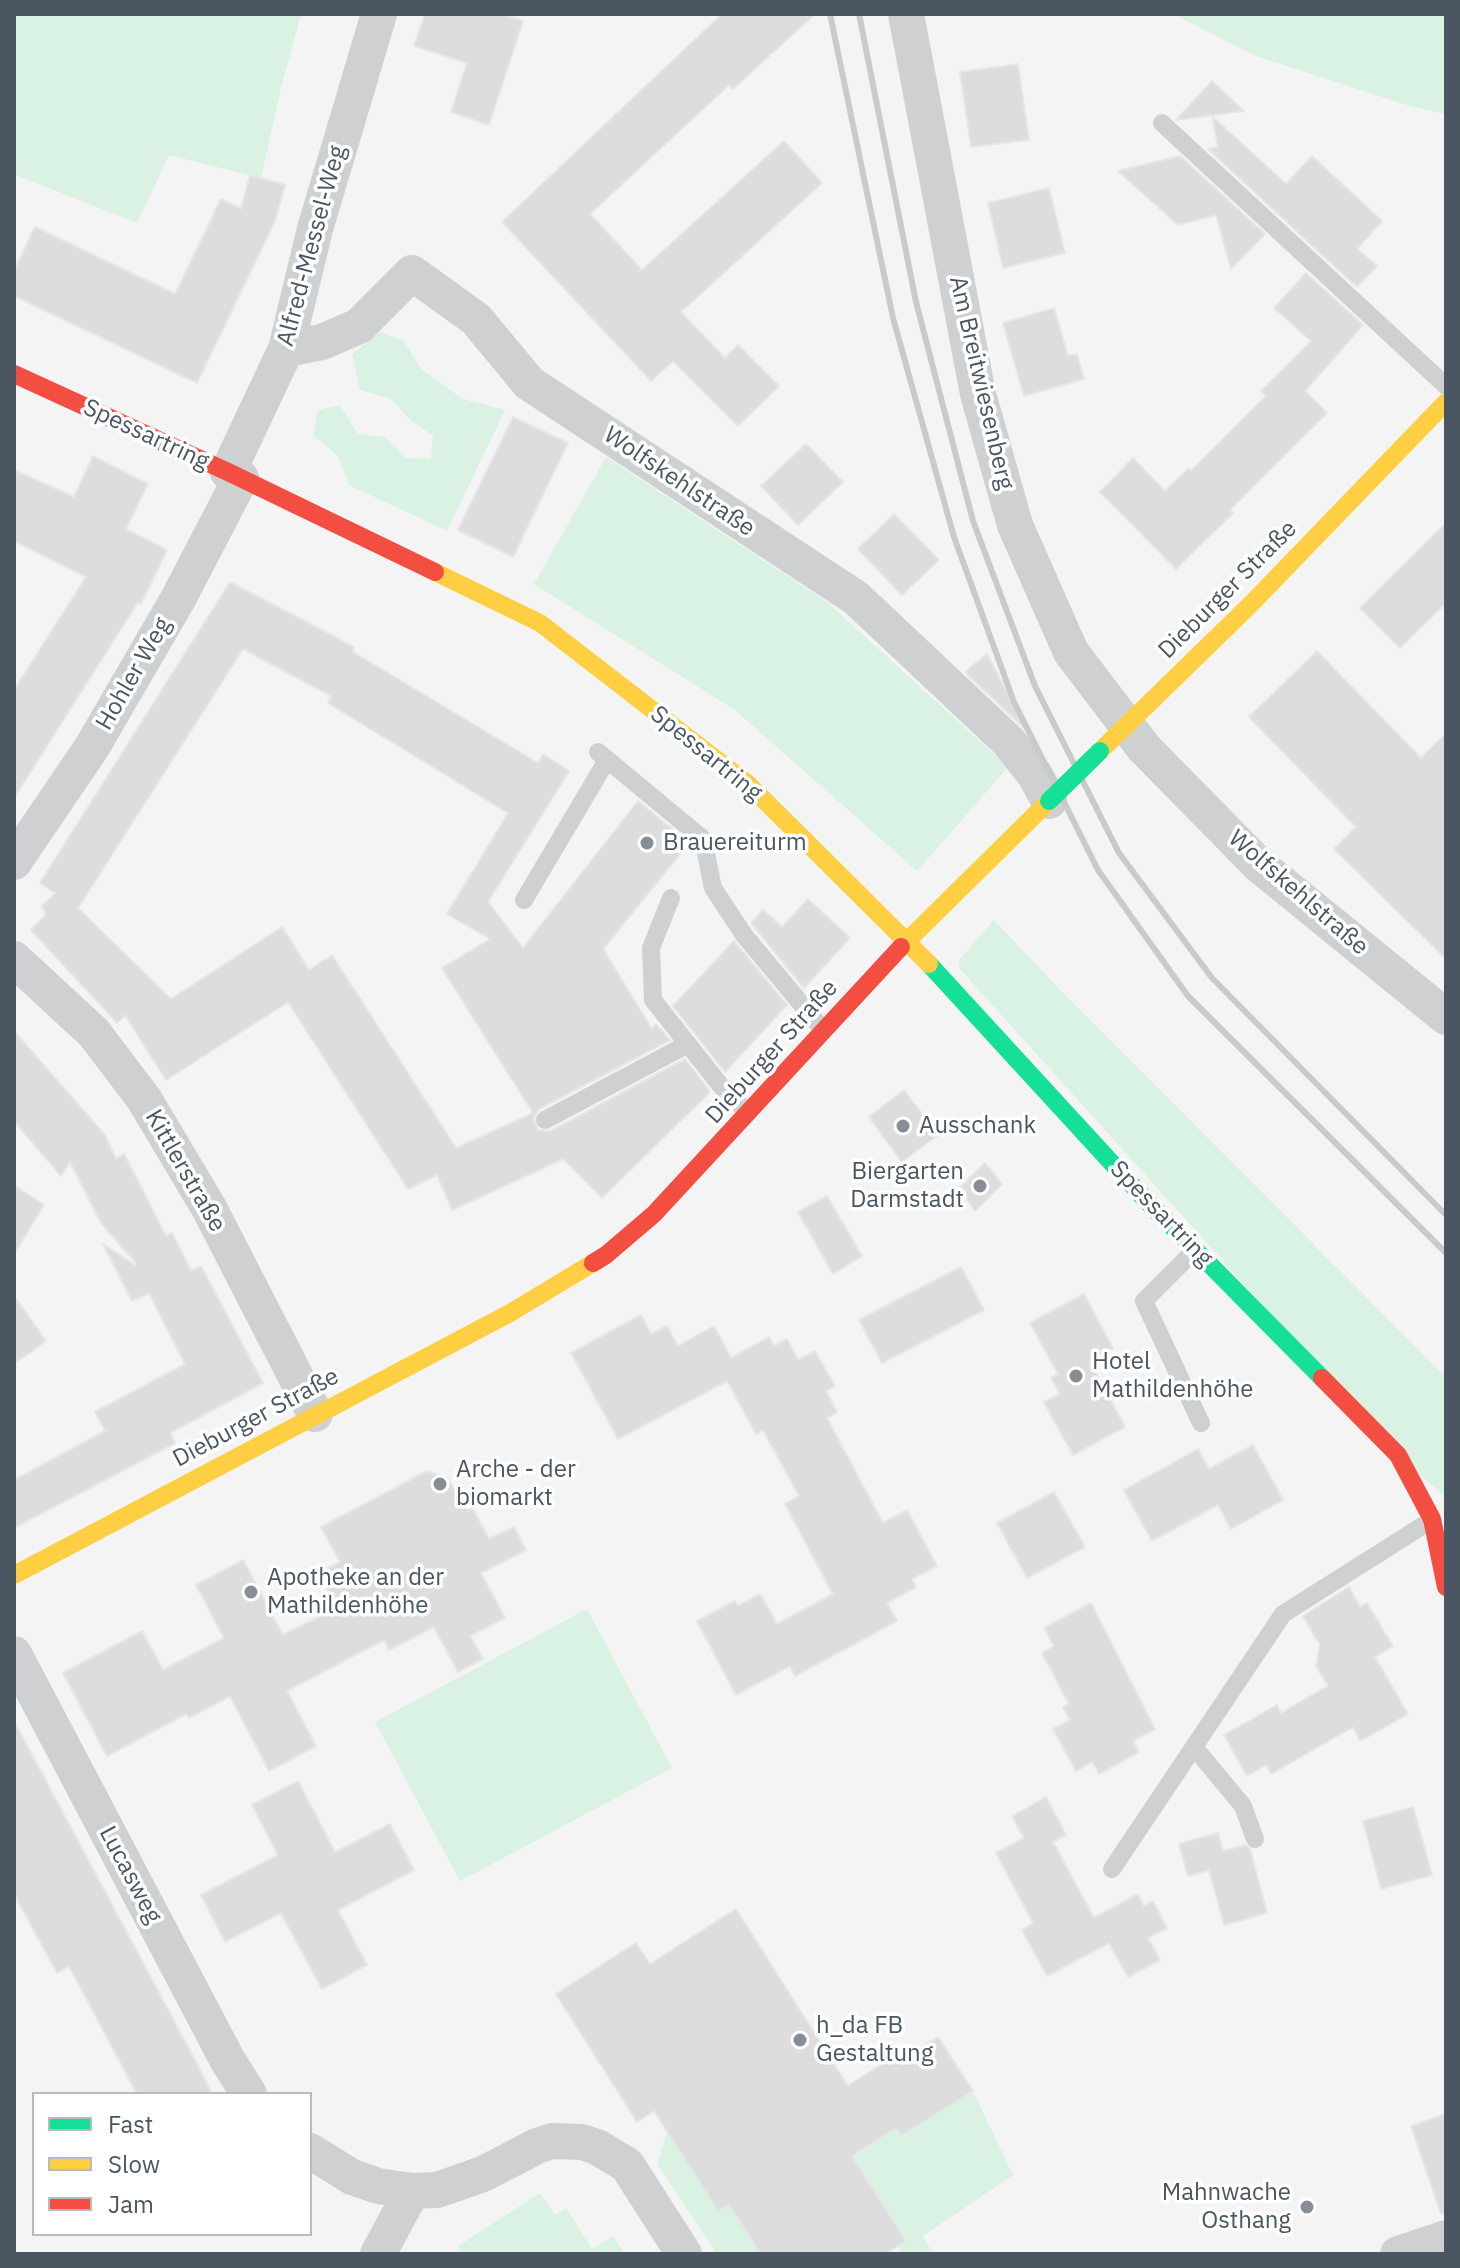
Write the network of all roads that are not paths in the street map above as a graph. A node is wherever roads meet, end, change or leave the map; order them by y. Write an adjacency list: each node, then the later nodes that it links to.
1 (379, 14): 4 (street, Alfred-Messel-Weg)
2 (906, 14): 9 (street, Am Breitwiesenberg)
3 (1162, 123): 6 (lane)
4 (286, 349): 8 (street, Alfred-Messel-Weg); 10 (street, Wolfskehlstraße)
5 (14, 374): 8 (main road, Spessartring)
6 (1446, 386)
7 (1446, 402): 9 (main road, Dieburger Straße)
8 (234, 475): 11 (street, Hohler Weg); 14 (main road, Spessartring)
9 (1126, 726): 10 (main road, Dieburger Straße, bridge); 16 (street, Wolfskehlstraße)
10 (1049, 801): 14 (main road, Dieburger Straße)
11 (14, 862)
12 (671, 898): 18 (lane)
13 (524, 900): 17 (lane)
14 (907, 940): 17 (main road, Dieburger Straße); 21 (main road, Spessartring)
15 (14, 959): 22 (street, Kittlerstraße)
16 (1446, 1017)
17 (823, 1030): 19 (main road, Dieburger Straße)
18 (688, 1044): 19 (lane); 20 (lane)
19 (748, 1113): 22 (main road, Dieburger Straße)
20 (545, 1120)
21 (1195, 1250): 23 (lane); 24 (main road, Spessartring)
22 (315, 1414): 25 (main road, Dieburger Straße)
23 (1201, 1423)
24 (1439, 1518): 26 (main road, Spessartring); 28 (lane)
25 (14, 1575)
26 (1446, 1587)
27 (14, 1654): 31 (street, Lucasweg)
28 (1194, 1747): 29 (lane); 30 (lane)
29 (1255, 1839)
30 (1112, 1869)
31 (248, 2092)
32 (312, 2152): 33 (street)
33 (412, 2191): 35 (street); 36 (street)
34 (1446, 2238): 37 (street)
35 (378, 2254)
36 (684, 2254)
37 (1398, 2254)

